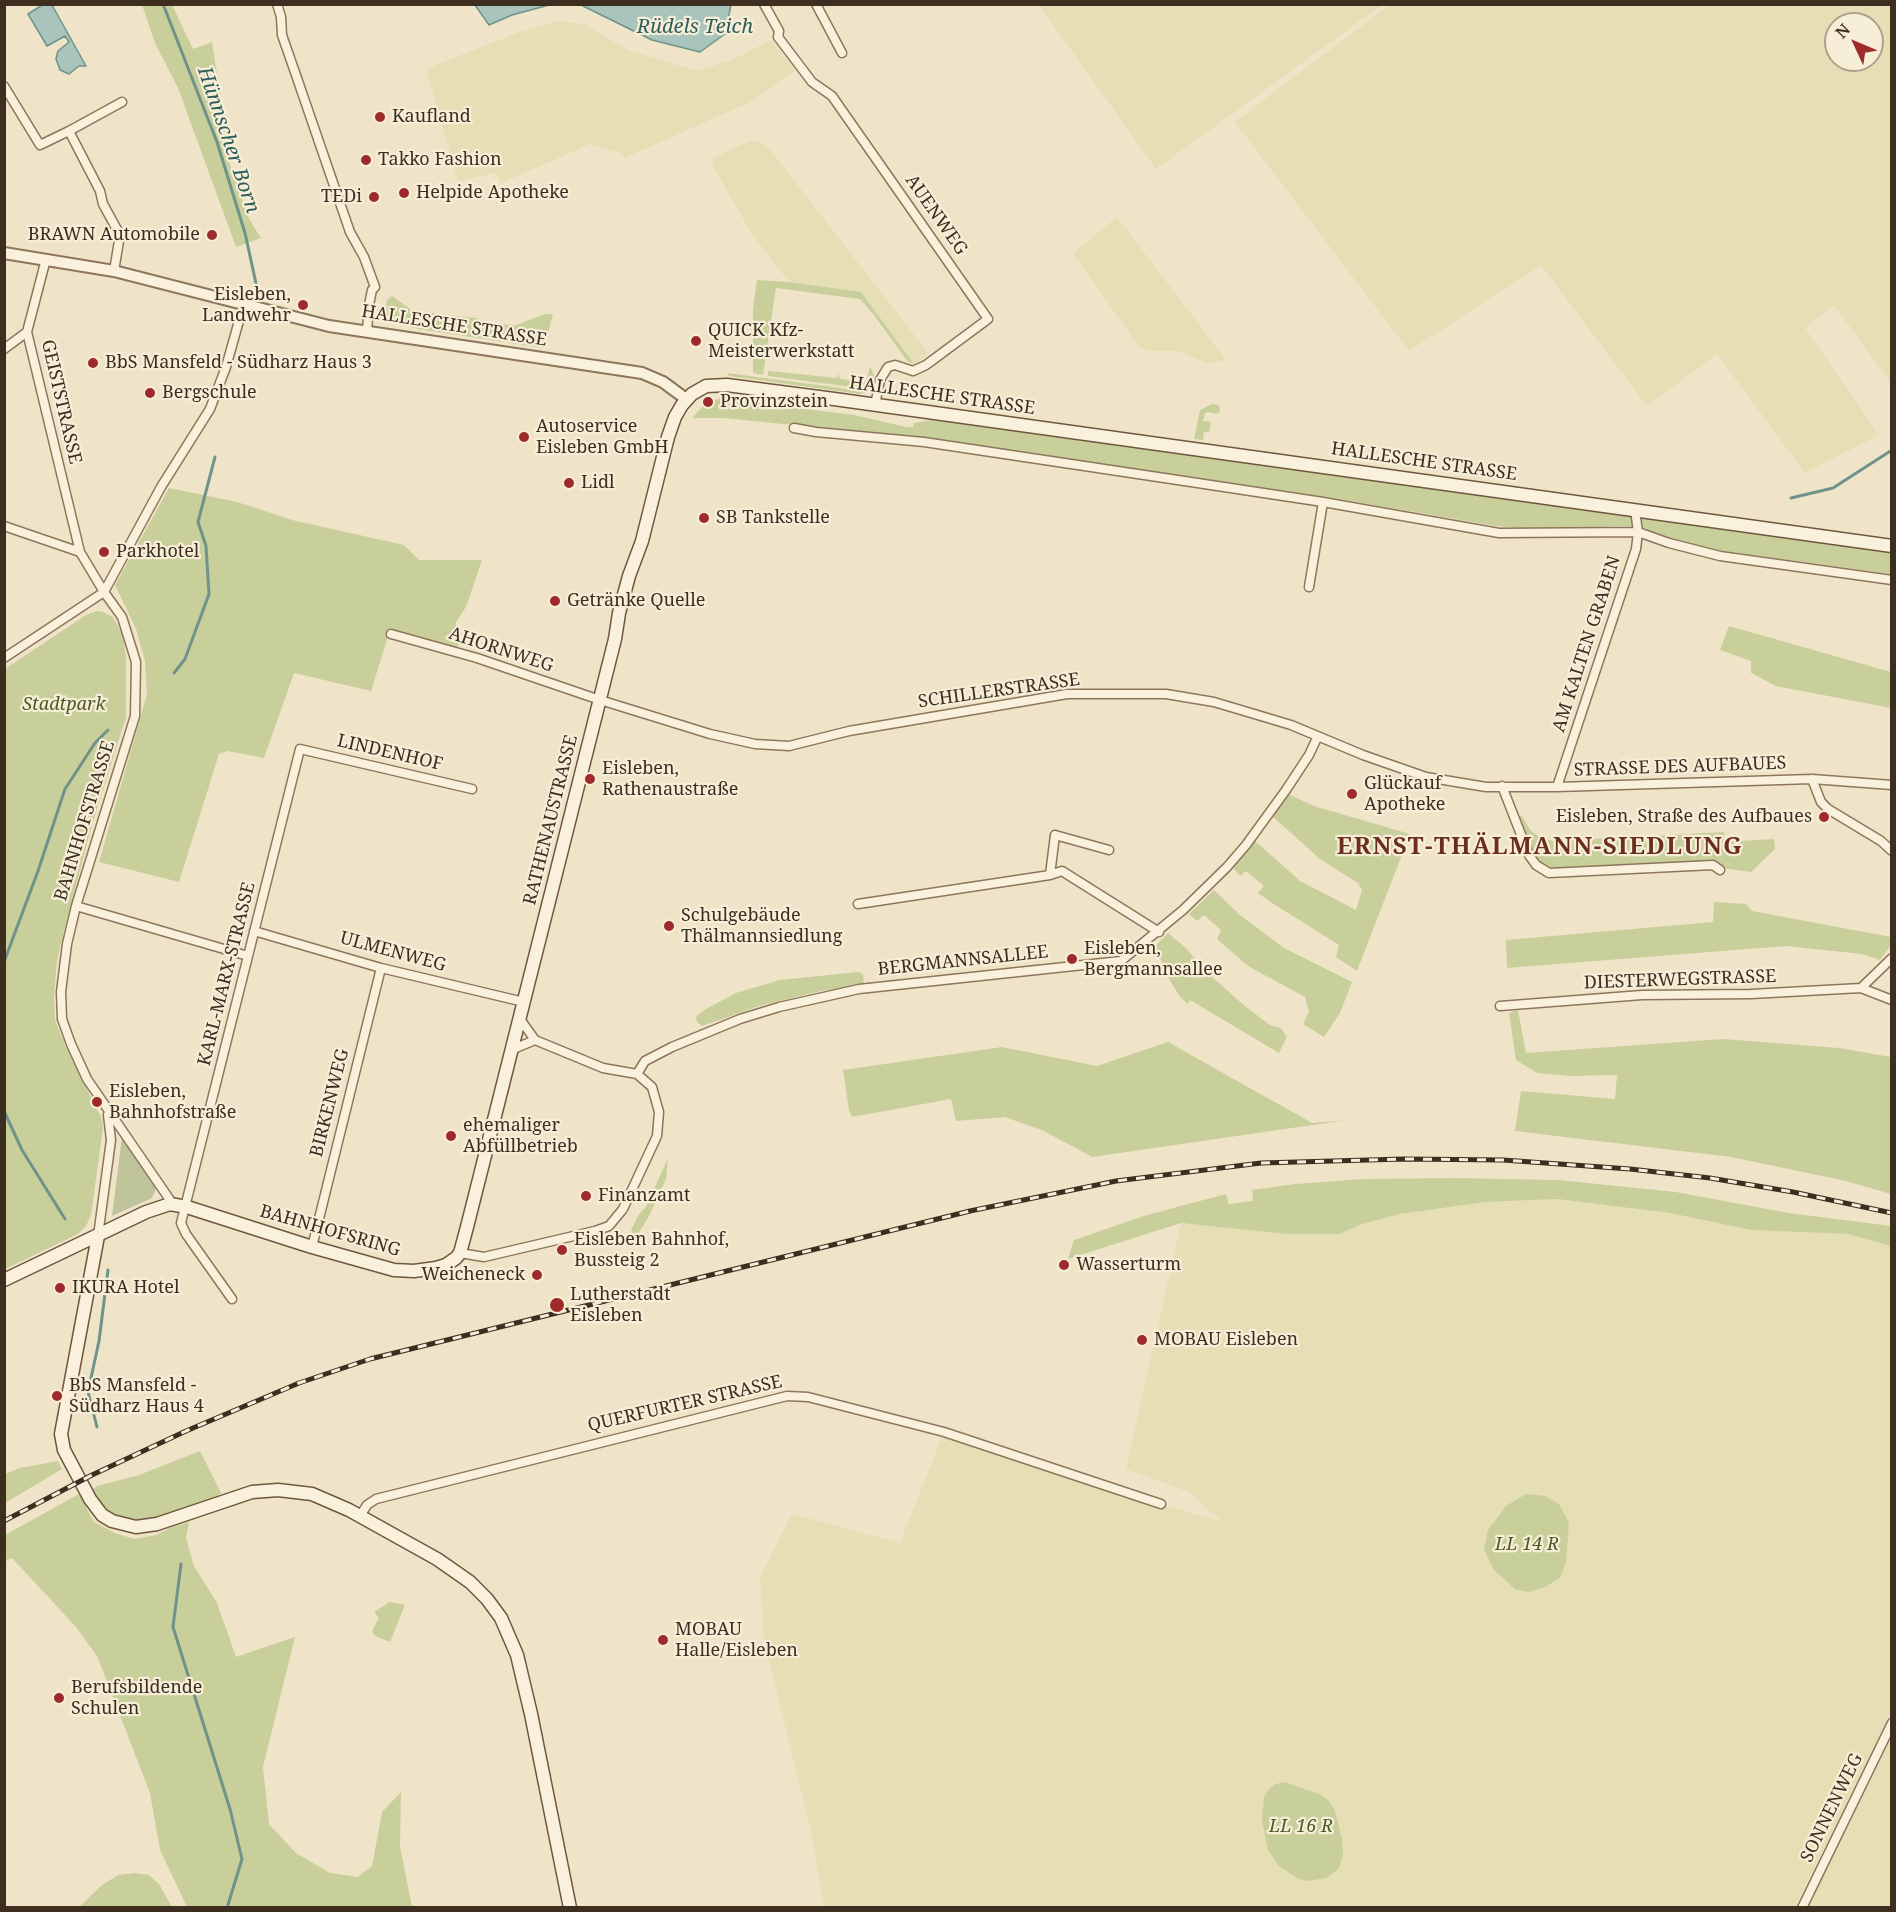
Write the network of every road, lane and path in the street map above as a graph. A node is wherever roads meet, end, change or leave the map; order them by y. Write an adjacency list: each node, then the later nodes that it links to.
1 (277, 4): 13 (street)
2 (764, 4): 16 (street, AUENWEG)
3 (816, 4): 4 (street)
4 (842, 53)
5 (4, 87): 7 (street)
6 (122, 102): 7 (street)
7 (69, 131): 10 (street)
8 (4, 253): 9 (street, HALLESCHE STRASSE)
9 (46, 258): 10 (street, HALLESCHE STRASSE); 12 (street, GEISTSTRASSE)
10 (114, 271): 11 (street, HALLESCHE STRASSE)
11 (244, 303): 13 (street, HALLESCHE STRASSE); 26 (street)
12 (27, 332): 14 (street); 23 (street, GEISTSTRASSE)
13 (367, 332): 15 (street, HALLESCHE STRASSE)
14 (4, 349)
15 (686, 399): 16 (main road, HALLESCHE STRASSE); 29 (main road, RATHENAUSTRASSE)
16 (875, 405): 19 (main road, HALLESCHE STRASSE)
17 (794, 428): 18 (street)
18 (1323, 502): 21 (street); 25 (street)
19 (1635, 510): 21 (street, AM KALTEN GRABEN); 22 (main road, HALLESCHE STRASSE)
20 (4, 525): 23 (street)
21 (1638, 531): 24 (street); 36 (street, AM KALTEN GRABEN)
22 (1892, 546)
23 (80, 552): 26 (street, BAHNHOFSTRASSE)
24 (1892, 580)
25 (1309, 588)
26 (104, 592): 28 (street); 43 (street, BAHNHOFSTRASSE)
27 (391, 634): 29 (street, AHORNWEG)
28 (4, 658)
29 (600, 700): 30 (street, SCHILLERSTRASSE); 51 (main road, RATHENAUSTRASSE)
30 (1317, 738): 33 (street, SCHILLERSTRASSE); 45 (street, BERGMANNSALLEE)
31 (300, 749): 37 (street, LINDENHOF); 44 (street, KARL-MARX-STRASSE)
32 (1812, 779): 34 (street, STRASSE DES AUFBAUES); 36 (street, STRASSE DES AUFBAUES); 39 (street)
33 (1470, 784): 35 (street, STRASSE DES AUFBAUES)
34 (1892, 785)
35 (1502, 786): 36 (street, STRASSE DES AUFBAUES); 40 (street)
36 (1557, 787)
37 (472, 789)
38 (1109, 850): 41 (street)
39 (1892, 851)
40 (1720, 870)
41 (1050, 875): 42 (street); 45 (street)
42 (858, 904)
43 (76, 906): 46 (street); 57 (street, BAHNHOFSTRASSE)
44 (254, 931): 46 (street, KARL-MARX-STRASSE); 48 (street, ULMENWEG)
45 (1159, 932): 56 (street, BERGMANNSALLEE)
46 (248, 956): 59 (street, KARL-MARX-STRASSE)
47 (1892, 958): 49 (street)
48 (381, 968): 51 (street, ULMENWEG); 61 (street, BIRKENWEG)
49 (1861, 988): 50 (street, DIESTERWEGSTRASSE); 52 (street, DIESTERWEGSTRASSE)
50 (1892, 1000)
51 (524, 1002): 53 (main road, RATHENAUSTRASSE)
52 (1500, 1006)
53 (520, 1019): 54 (street); 55 (main road, RATHENAUSTRASSE)
54 (535, 1040): 55 (street); 56 (street)
55 (511, 1050): 62 (main road, RATHENAUSTRASSE)
56 (637, 1074): 62 (street)
57 (108, 1111): 58 (street, BAHNHOFSTRASSE); 60 (street, BAHNHOFSTRASSE)
58 (170, 1204): 59 (main road, BAHNHOFSRING); 60 (main road, BAHNHOFSRING)
59 (187, 1207): 61 (main road, BAHNHOFSRING); 64 (street)
60 (98, 1236): 63 (main road, BAHNHOFSRING); 66 (main road)
61 (312, 1247): 62 (main road, BAHNHOFSRING)
62 (460, 1253)
63 (4, 1280)
64 (232, 1299)
65 (1161, 1504): 66 (street, QUERFURTER STRASSE)
66 (360, 1516): 68 (main road)
67 (1892, 1722): 69 (street, SONNENWEG)
68 (570, 1908)
69 (1802, 1908)

